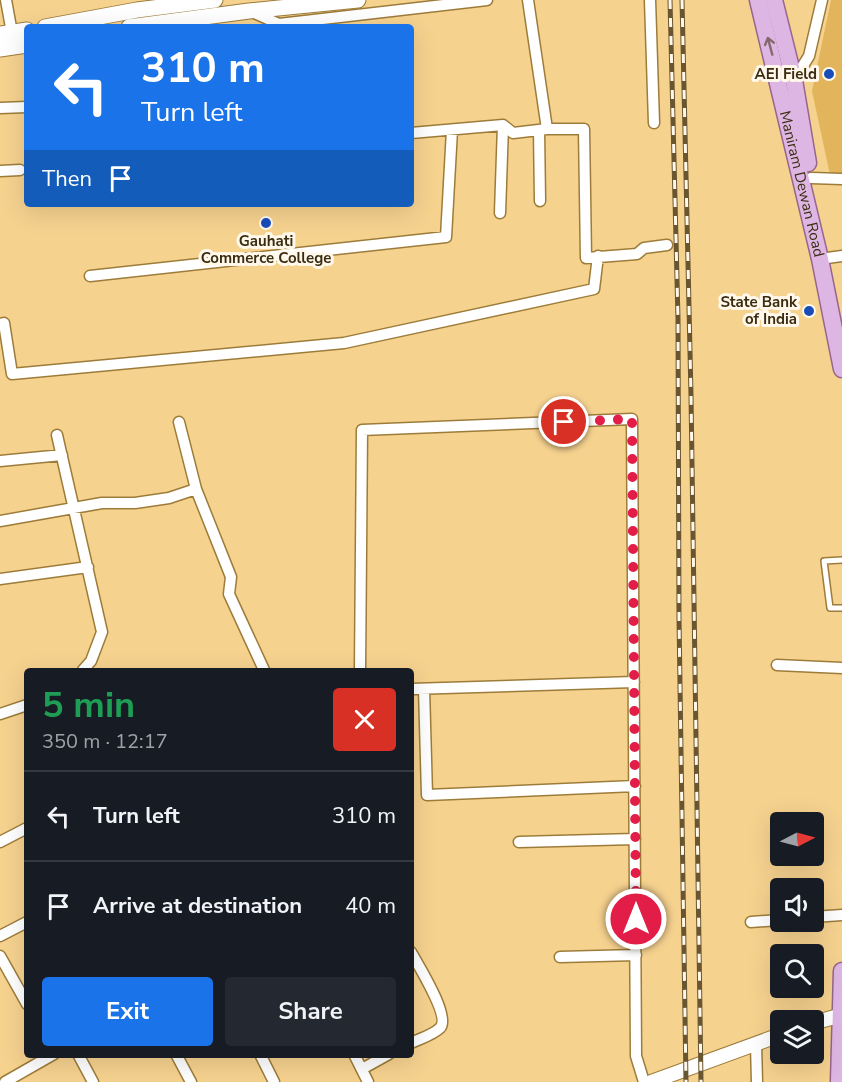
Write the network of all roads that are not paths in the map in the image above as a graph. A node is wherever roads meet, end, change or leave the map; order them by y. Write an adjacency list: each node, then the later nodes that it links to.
1 (6, 0): 13 (street)
2 (358, 0): 10 (main road)
3 (487, 0): 10 (street)
4 (528, 0): 21 (street)
5 (650, 0): 19 (street)
6 (758, 0): 16 (main road, Maniram Dewan Road, one-way to 6)
7 (774, 0): 16 (main road, Maniram Dewan Road)
8 (822, 0): 16 (street)
9 (214, 5): 10 (main road); 11 (main road)
10 (249, 11)
11 (135, 16): 12 (main road)
12 (70, 24)
13 (13, 32)
14 (24, 46): 15 (main road)
15 (0, 50)
16 (787, 82): 26 (main road, Maniram Dewan Road); 32 (main road, Maniram Dewan Road)
17 (24, 107): 18 (street)
18 (0, 108)
19 (654, 123)
20 (503, 125): 21 (street); 22 (street); 29 (street)
21 (543, 129): 28 (street); 31 (street)
22 (453, 130): 23 (street); 33 (street)
23 (414, 134)
24 (20, 170): 25 (street)
25 (0, 171)
26 (811, 178): 27 (street); 32 (main road, Maniram Dewan Road)
27 (842, 179)
28 (540, 201)
29 (500, 213)
30 (667, 245): 31 (street)
31 (598, 256): 35 (street)
32 (831, 257): 34 (main road, Maniram Dewan Road); 36 (main road, Maniram Dewan Road)
33 (90, 276)
34 (842, 310)
35 (0, 324)
36 (842, 369)
37 (179, 422): 41 (street)
38 (57, 435): 39 (street)
39 (62, 455): 40 (street); 42 (street)
40 (0, 461)
41 (196, 489): 42 (street); 50 (street)
42 (73, 509): 43 (street); 45 (street)
43 (0, 521)
44 (842, 560): 47 (lane)
45 (88, 567): 46 (street); 49 (street)
46 (0, 579)
47 (842, 608)
48 (777, 665): 52 (street)
49 (93, 666)
50 (263, 668)
51 (360, 668): 53 (street)
52 (842, 668)
53 (634, 682): 54 (street); 58 (street)
54 (424, 689): 55 (street); 58 (street)
55 (414, 690)
56 (24, 706): 57 (street)
57 (0, 714)
58 (634, 786): 60 (street)
59 (24, 830): 61 (street)
60 (635, 839): 62 (street); 70 (street)
61 (0, 842)
62 (519, 842)
63 (842, 915): 64 (street)
64 (824, 916)
65 (770, 921): 66 (street)
66 (750, 922)
67 (24, 924): 68 (street)
68 (0, 936)
69 (0, 956): 74 (street)
70 (636, 956): 71 (street); 92 (street)
71 (560, 957)
72 (414, 958): 78 (street)
73 (842, 972): 75 (main road)
74 (24, 999)
75 (841, 1015): 76 (street); 95 (main road)
76 (824, 1020)
77 (770, 1039): 79 (street)
78 (414, 1041)
79 (756, 1044): 93 (street); 94 (street)
80 (47, 1058): 87 (street)
81 (80, 1058): 88 (street)
82 (179, 1058): 89 (street)
83 (262, 1058): 90 (street)
84 (356, 1058): 86 (street)
85 (382, 1058): 86 (street)
86 (362, 1069): 91 (street)
87 (5, 1082)
88 (93, 1082)
89 (191, 1082)
90 (274, 1082)
91 (368, 1082)
92 (644, 1082)
93 (651, 1082)
94 (757, 1082)
95 (839, 1082)

